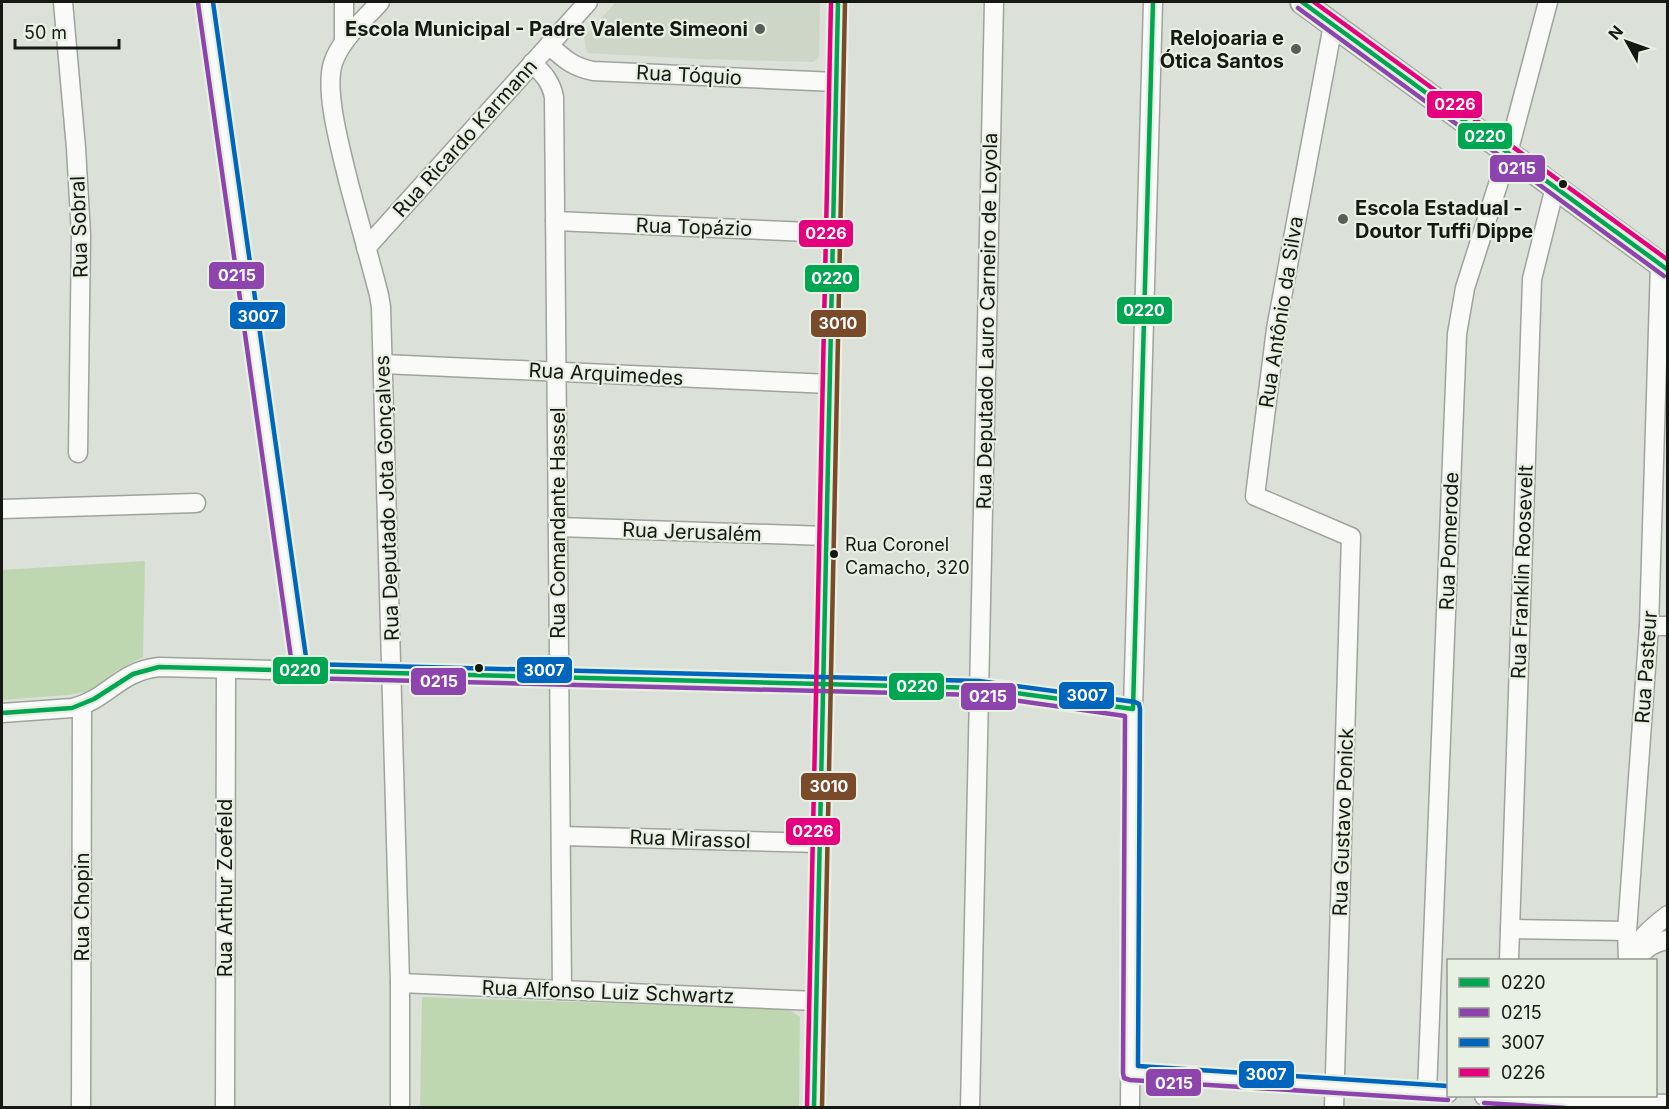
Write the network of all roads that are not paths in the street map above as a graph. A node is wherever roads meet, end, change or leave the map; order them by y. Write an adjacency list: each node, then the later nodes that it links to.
1 (63, 2): 25 (street, Rua Sobral)
2 (206, 2): 33 (street)
3 (344, 2): 12 (street)
4 (380, 2): 12 (street)
5 (588, 2): 13 (street, Rua Ricardo Karmann)
6 (838, 2): 15 (street)
7 (994, 2): 37 (street, Rua Deputado Lauro Carneiro de Loyola)
8 (1153, 2): 39 (street)
9 (1302, 2): 11 (main road)
10 (1548, 2): 16 (street, Rua Pomerode)
11 (1333, 24): 16 (main road); 30 (street, Rua Antônio da Silva)
12 (345, 42): 20 (street, Rua Deputado Jota Gonçalves)
13 (549, 45): 14 (street, Rua Ricardo Karmann); 15 (street, Rua Tóquio)
14 (532, 63): 18 (street, Rua Comandante Hassel); 20 (street, Rua Ricardo Karmann)
15 (836, 81): 19 (street)
16 (1508, 153): 17 (main road); 57 (street, Rua Pomerode)
17 (1555, 187): 21 (main road); 45 (street, Rua Franklin Roosevelt)
18 (555, 221): 19 (street, Rua Topázio); 23 (street, Rua Comandante Hassel)
19 (833, 233): 24 (street)
20 (366, 248): 22 (street, Rua Deputado Jota Gonçalves)
21 (1664, 267): 31 (street, Rua Pasteur)
22 (383, 364): 23 (street, Rua Arquimedes); 34 (street, Rua Deputado Jota Gonçalves)
23 (557, 371): 24 (street, Rua Arquimedes); 28 (street, Rua Comandante Hassel)
24 (830, 384): 29 (street)
25 (78, 453)
26 (196, 503): 27 (street)
27 (2, 509)
28 (558, 527): 29 (street, Rua Jerusalém); 35 (street, Rua Comandante Hassel)
29 (826, 536): 36 (street)
30 (1351, 537): 56 (street, Rua Gustavo Ponick)
31 (1658, 626): 43 (street, Rua Pasteur)
32 (226, 669): 33 (street); 38 (street); 63 (street, Rua Arthur Zoefeld)
33 (300, 670): 34 (street)
34 (392, 673): 35 (street); 52 (street, Rua Deputado Jota Gonçalves)
35 (560, 677): 36 (street); 41 (street, Rua Comandante Hassel)
36 (823, 684): 37 (street); 42 (street)
37 (979, 688): 39 (street); 66 (street, Rua Deputado Lauro Carneiro de Loyola)
38 (82, 706): 40 (street); 62 (street, Rua Chopin)
39 (1133, 709): 55 (street)
40 (2, 713)
41 (561, 836): 42 (street, Rua Mirassol); 53 (street, Rua Comandante Hassel)
42 (819, 843): 54 (street)
43 (1631, 890): 44 (street); 46 (street, Rua Pasteur)
44 (1660, 921): 50 (street)
45 (1510, 929): 46 (street); 48 (street, Rua Franklin Roosevelt)
46 (1628, 931): 49 (street, Rua Pasteur)
47 (1667, 940): 51 (street)
48 (1509, 959)
49 (1629, 959)
50 (1630, 959)
51 (1636, 959)
52 (400, 983): 53 (street, Rua Alfonso Luiz Schwartz); 64 (street, Rua Deputado Jota Gonçalves)
53 (562, 990): 54 (street, Rua Alfonso Luiz Schwartz)
54 (816, 1001): 65 (street)
55 (1130, 1073): 56 (street); 67 (street)
56 (1334, 1086): 57 (street); 68 (street, Rua Gustavo Ponick)
57 (1427, 1092): 58 (street)
58 (1447, 1093)
59 (1504, 1100): 60 (street)
60 (1626, 1102): 61 (street)
61 (1668, 1104)
62 (81, 1107)
63 (225, 1107)
64 (400, 1107)
65 (814, 1107)
66 (970, 1107)
67 (1130, 1107)
68 (1334, 1107)

